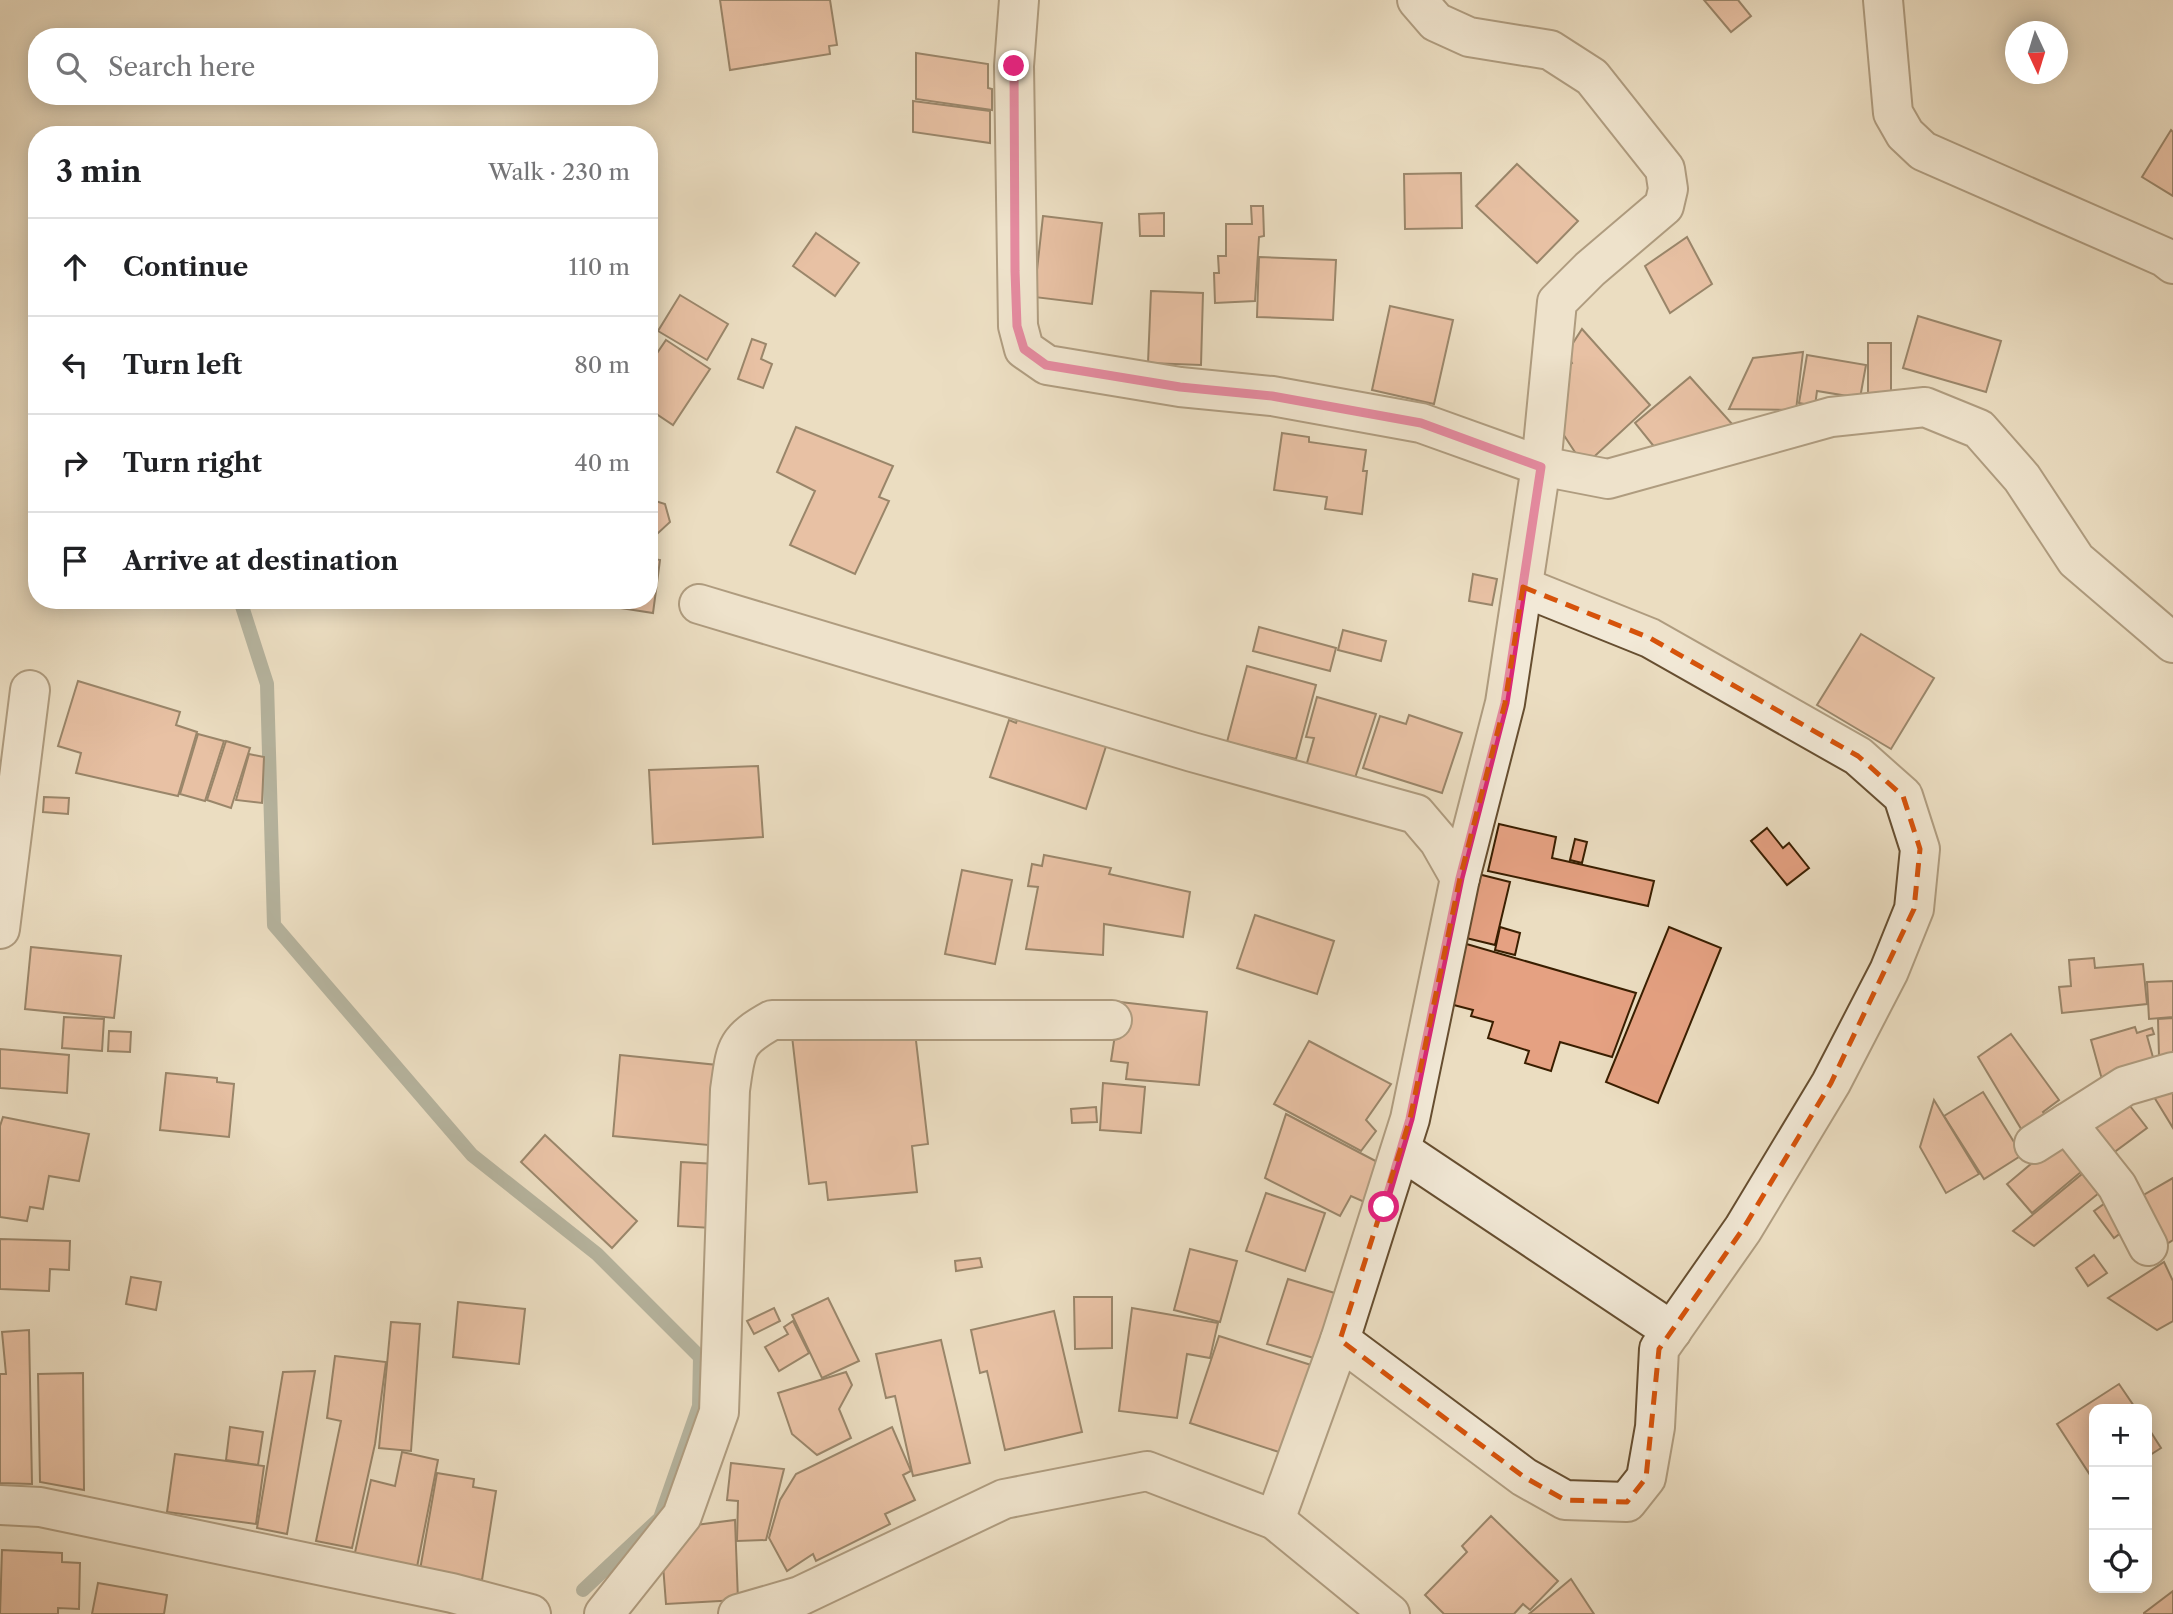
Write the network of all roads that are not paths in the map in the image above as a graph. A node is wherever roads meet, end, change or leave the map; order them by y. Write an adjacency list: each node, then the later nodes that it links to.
1 (1019, 0): 5 (street)
2 (1417, 0): 5 (street)
3 (1883, 0): 4 (street)
4 (2173, 264)
5 (1541, 467): 6 (street); 8 (street)
6 (1523, 587): 10 (street); 18 (street)
7 (699, 604): 10 (street)
8 (2173, 643)
9 (30, 690): 11 (street)
10 (1460, 878): 16 (street)
11 (0, 929)
12 (1112, 1020): 23 (street)
13 (2173, 1072): 14 (street)
14 (2067, 1123): 15 (street); 17 (street)
15 (2034, 1144)
16 (1401, 1150): 18 (street); 19 (street)
17 (2148, 1246)
18 (1672, 1331): 19 (street)
19 (1340, 1340): 21 (street)
20 (0, 1505): 22 (street)
21 (1275, 1520): 24 (street); 25 (street)
22 (531, 1614)
23 (604, 1614)
24 (738, 1614)
25 (1390, 1614)

